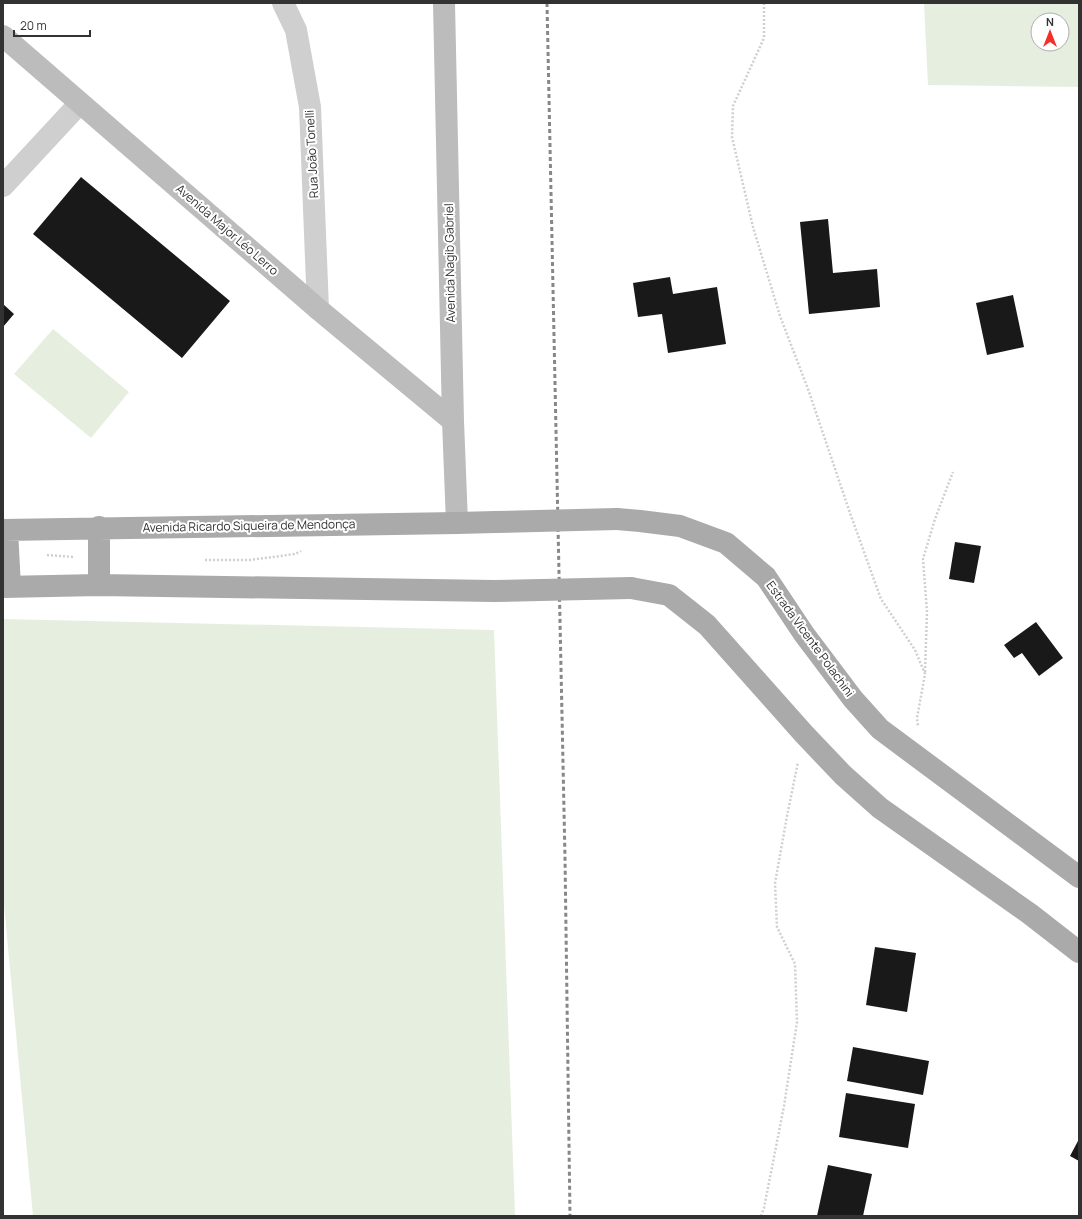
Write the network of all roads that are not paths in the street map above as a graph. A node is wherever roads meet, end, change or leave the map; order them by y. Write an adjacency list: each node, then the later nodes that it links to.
1 (284, 3): 6 (street, Rua João Tonelli)
2 (444, 3): 7 (street, Avenida Nagib Gabriel)
3 (3, 36): 4 (street, Avenida Major Léo Lerro)
4 (80, 103): 5 (street); 6 (street, Avenida Major Léo Lerro)
5 (3, 186)
6 (318, 308): 7 (street, Avenida Major Léo Lerro)
7 (453, 421): 9 (street, Avenida Nagib Gabriel)
8 (496, 522): 9 (main road, Avenida Ricardo Siqueira de Mendonça); 14 (main road, Estrada Vicente Polachini, bridge)
9 (457, 523): 10 (main road, Avenida Ricardo Siqueira de Mendonça)
10 (99, 527): 11 (main road, Avenida Ricardo Siqueira de Mendonça); 12 (main road)
11 (4, 528): 13 (main road)
12 (99, 585): 13 (main road); 15 (main road, bridge)
13 (6, 587)
14 (1079, 877)
15 (1079, 952)

